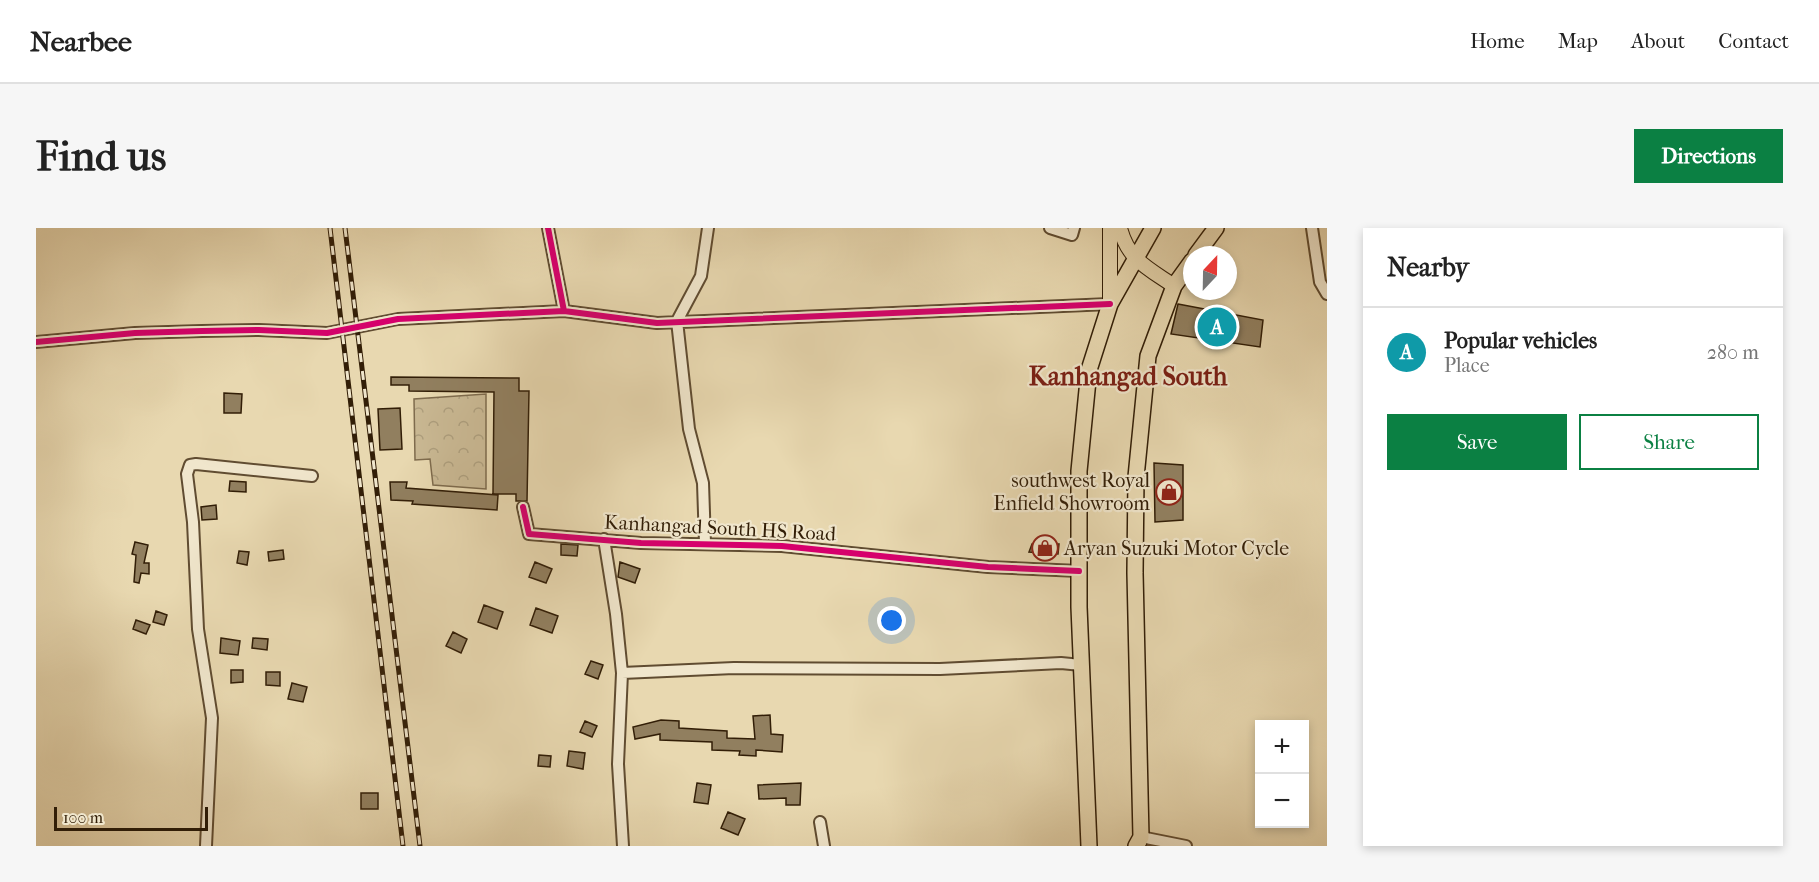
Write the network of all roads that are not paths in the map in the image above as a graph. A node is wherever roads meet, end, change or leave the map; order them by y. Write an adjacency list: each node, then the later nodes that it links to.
1 (548, 228): 16 (street)
2 (708, 228): 17 (street)
3 (1050, 228): 4 (street)
4 (1074, 228)
5 (1110, 228): 15 (main road)
6 (1120, 228): 11 (main road)
7 (1153, 228): 11 (highway)
8 (1216, 228): 10 (highway)
9 (1312, 228): 14 (street)
10 (1203, 246)
11 (1134, 259): 13 (main road); 15 (highway)
12 (1183, 274): 13 (highway)
13 (1174, 286): 27 (highway)
14 (1327, 294)
15 (1110, 304): 17 (street); 23 (highway)
16 (564, 310): 17 (street); 18 (street)
17 (677, 321): 22 (street)
18 (36, 342)
19 (312, 476): 28 (street)
20 (523, 507): 21 (street, Kanhangad South HS Road)
21 (604, 539): 22 (street, Kanhangad South HS Road); 25 (street)
22 (705, 543): 23 (street, Kanhangad South HS Road)
23 (1079, 571): 24 (highway)
24 (1082, 665): 25 (street); 31 (highway)
25 (622, 673): 29 (street)
26 (820, 822): 30 (street)
27 (1139, 843): 32 (street)
28 (206, 846)
29 (622, 846)
30 (824, 846)
31 (1089, 846)
32 (1186, 846)

